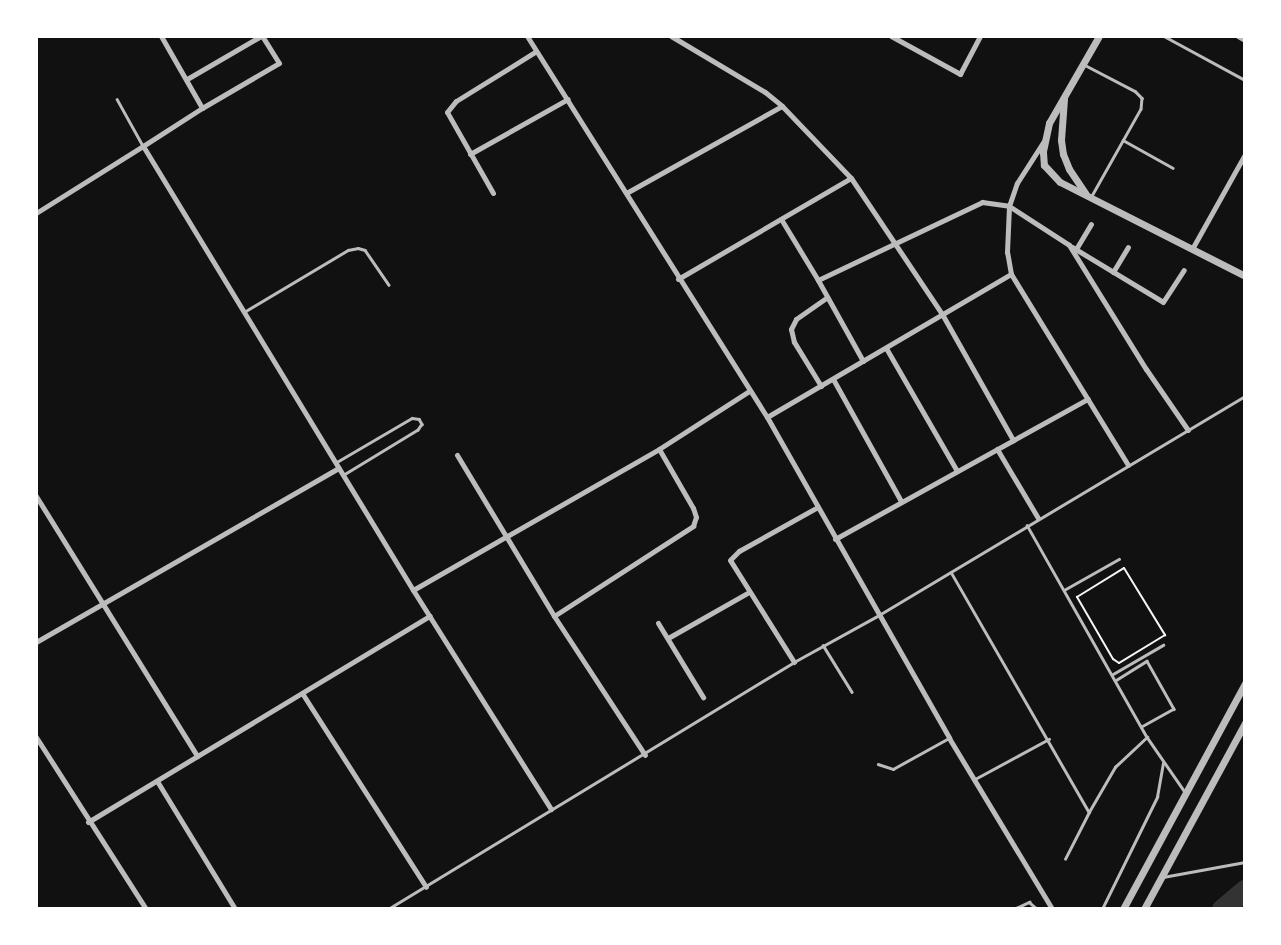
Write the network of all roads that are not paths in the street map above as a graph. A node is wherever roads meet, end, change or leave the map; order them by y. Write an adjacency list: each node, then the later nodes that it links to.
1 (161, 36): 13 (street)
2 (261, 36): 13 (street); 19 (street)
3 (527, 36): 11 (street)
4 (671, 36): 18 (street)
5 (891, 36): 6 (street)
6 (980, 36)
7 (1099, 36): 12 (street)
8 (1164, 36): 14 (lane)
9 (1238, 36): 10 (street)
10 (1245, 40)
11 (536, 52): 17 (street); 23 (street)
12 (1083, 64): 15 (street); 20 (lane)
13 (187, 79): 19 (street)
14 (1245, 80)
15 (1064, 98): 21 (street); 29 (street)
16 (117, 99): 22 (lane)
17 (568, 99): 23 (street); 28 (street)
18 (782, 106): 26 (street); 28 (street)
19 (202, 108): 22 (street)
20 (1123, 140): 25 (lane); 29 (lane)
21 (1044, 141): 29 (street); 30 (street)
22 (144, 146): 31 (street); 47 (street)
23 (470, 154): 27 (street)
24 (1245, 154): 38 (street)
25 (1173, 168)
26 (851, 178): 32 (street); 34 (street)
27 (493, 192)
28 (628, 192): 43 (street)
29 (1089, 197): 38 (street)
30 (1009, 206): 34 (street); 35 (street); 41 (street)
31 (36, 213)
32 (781, 219): 43 (street); 44 (street)
33 (1091, 224): 37 (street)
34 (895, 243): 44 (street); 48 (street)
35 (1069, 245): 37 (street); 57 (street)
36 (1128, 247): 40 (street)
37 (1076, 249): 40 (street)
38 (1192, 249): 42 (street)
39 (1184, 270): 40 (street)
40 (1113, 272)
41 (1011, 274): 48 (street); 55 (street)
42 (1245, 276)
43 (678, 279): 53 (street)
44 (818, 280): 46 (street)
45 (388, 286): 47 (lane)
46 (827, 297): 50 (street); 52 (street)
47 (244, 312): 62 (street)
48 (942, 314): 49 (street); 58 (street)
49 (886, 348): 50 (street); 64 (street)
50 (863, 361): 51 (street)
51 (833, 379): 52 (street); 67 (street)
52 (821, 386): 56 (street)
53 (750, 391): 56 (street); 59 (street)
54 (1245, 396): 57 (lane)
55 (1088, 399): 58 (street); 63 (street)
56 (767, 417): 68 (street)
57 (1188, 430): 63 (lane)
58 (1013, 440): 60 (street)
59 (659, 449): 71 (street); 81 (street)
60 (997, 449): 64 (street); 69 (street)
61 (457, 455): 71 (street)
62 (337, 465): 65 (street); 65 (lane); 78 (street)
63 (1128, 466): 69 (lane)
64 (957, 471): 67 (street)
65 (343, 476): 75 (street)
66 (36, 496): 78 (street)
67 (902, 502): 72 (street)
68 (816, 508): 72 (street); 77 (street)
69 (1038, 518): 70 (lane)
70 (1027, 525): 74 (lane); 76 (lane)
71 (506, 535): 75 (street); 81 (street)
72 (835, 539): 79 (street)
73 (1119, 559): 76 (lane)
74 (951, 572): 79 (lane); 101 (lane)
75 (413, 590): 80 (street)
76 (1064, 590): 90 (lane)
77 (749, 592): 83 (street); 89 (street)
78 (104, 601): 84 (street); 103 (street)
79 (879, 615): 85 (lane); 100 (street)
80 (430, 616): 94 (street); 109 (street)
81 (554, 616): 102 (street)
82 (658, 623): 83 (street)
83 (668, 638): 95 (street)
84 (36, 642)
85 (823, 645): 89 (lane); 93 (lane)
86 (1163, 645): 87 (lane)
87 (1143, 656): 88 (lane); 90 (lane)
88 (1147, 661): 91 (lane); 97 (lane)
89 (794, 662): 102 (lane)
90 (1113, 674): 91 (lane)
91 (1116, 680): 97 (lane)
92 (1245, 683): 108 (street)
93 (852, 692)
94 (302, 693): 103 (street); 115 (street)
95 (703, 697)
96 (1245, 723): 114 (street)
97 (1142, 728): 98 (lane)
98 (1147, 736): 104 (lane); 110 (lane)
99 (36, 737): 111 (street)
100 (949, 738): 105 (lane); 106 (street)
101 (1049, 739): 106 (lane); 110 (lane)
102 (645, 755): 109 (lane)
103 (197, 756): 107 (street)
104 (1163, 762): 108 (lane); 122 (lane)
105 (878, 764)
106 (974, 780): 121 (street)
107 (157, 781): 111 (street); 117 (street)
108 (1184, 792): 123 (street)
109 (551, 809): 115 (lane)
110 (1090, 812): 112 (lane)
111 (88, 822): 116 (street)
112 (1065, 859)
113 (1245, 862): 114 (lane)
114 (1160, 877): 124 (street)
115 (426, 887): 118 (lane)
116 (146, 909)
117 (235, 909)
118 (388, 909)
119 (1014, 909): 120 (lane)
120 (1037, 909)
121 (1052, 909)
122 (1102, 909)
123 (1123, 909)
124 (1144, 909)

